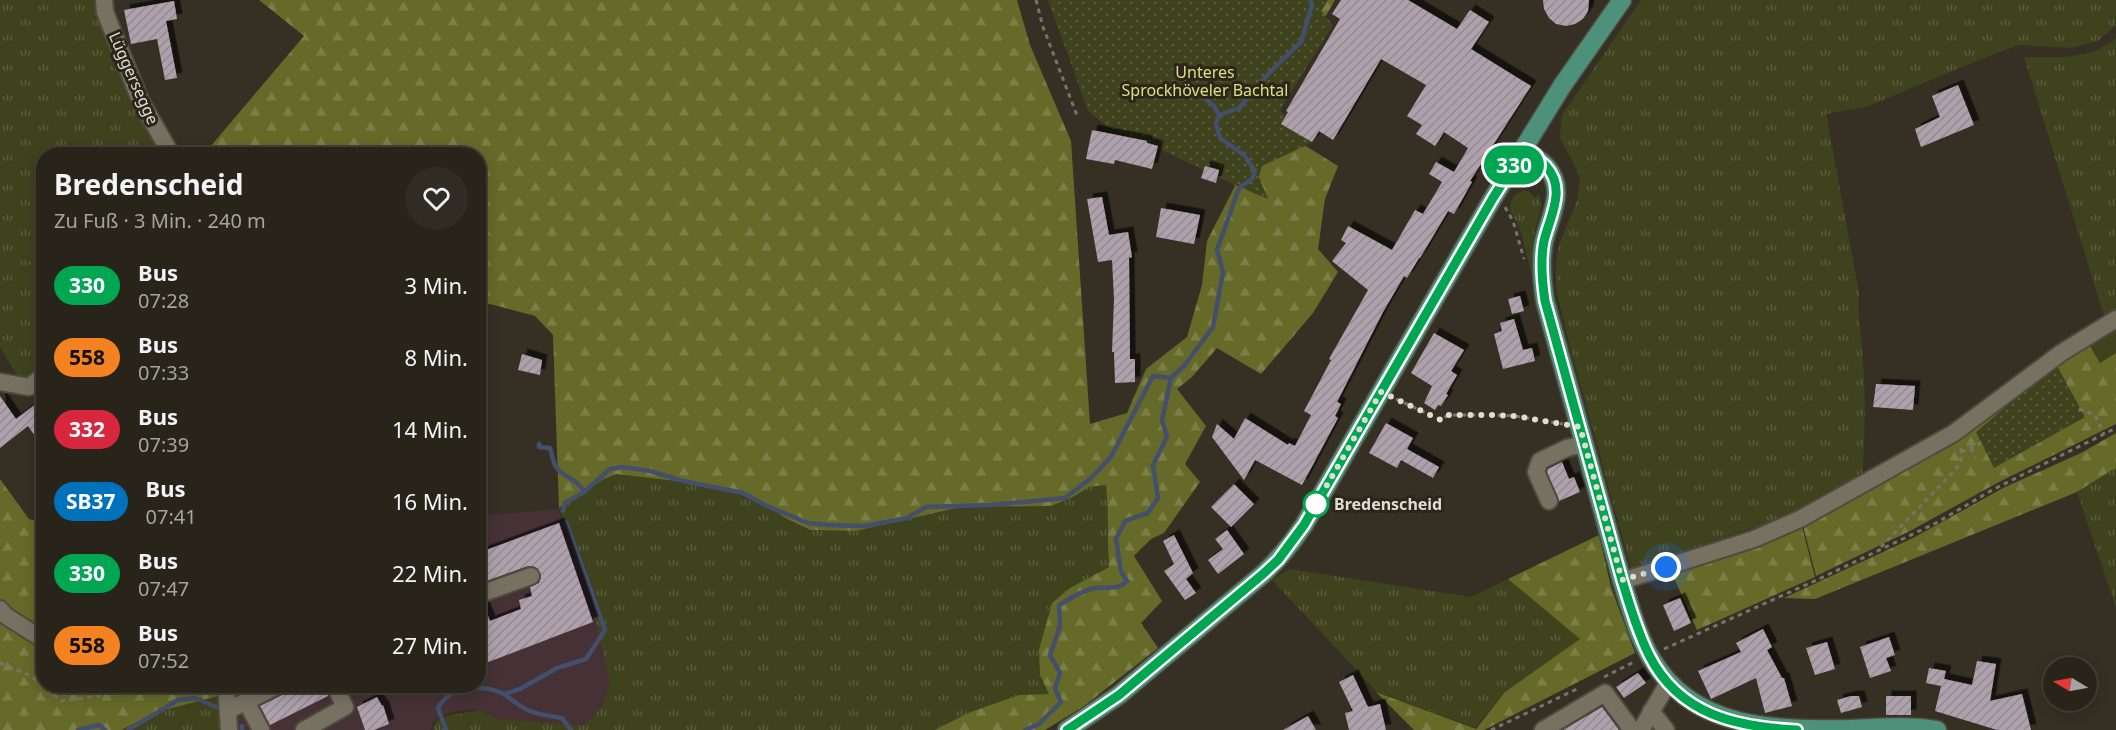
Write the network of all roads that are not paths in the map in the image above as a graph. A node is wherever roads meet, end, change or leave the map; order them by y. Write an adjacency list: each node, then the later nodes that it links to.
1 (104, 0): 3 (street, Lüggersegge)
2 (1622, 0): 4 (main road)
3 (167, 147)
4 (1524, 149): 8 (main road); 26 (main road)
5 (2116, 319): 11 (street)
6 (36, 381): 7 (street)
7 (0, 382)
8 (1582, 435): 9 (street); 11 (main road)
9 (1549, 501)
10 (531, 576): 12 (street)
11 (1622, 580): 15 (main road)
12 (486, 592)
13 (0, 609): 14 (street)
14 (36, 635)
15 (1668, 683): 21 (street); 22 (main road)
16 (227, 693): 20 (street)
17 (263, 693): 19 (street)
18 (338, 693): 25 (street)
19 (246, 701): 20 (street); 24 (street)
20 (229, 710): 23 (street)
21 (1651, 711): 29 (street); 30 (street)
22 (1744, 728): 31 (main road)
23 (229, 730)
24 (261, 730)
25 (304, 730)
26 (1067, 730)
27 (1544, 730): 28 (street)
28 (1632, 730)
29 (1641, 730)
30 (1666, 730)
31 (1937, 730)

